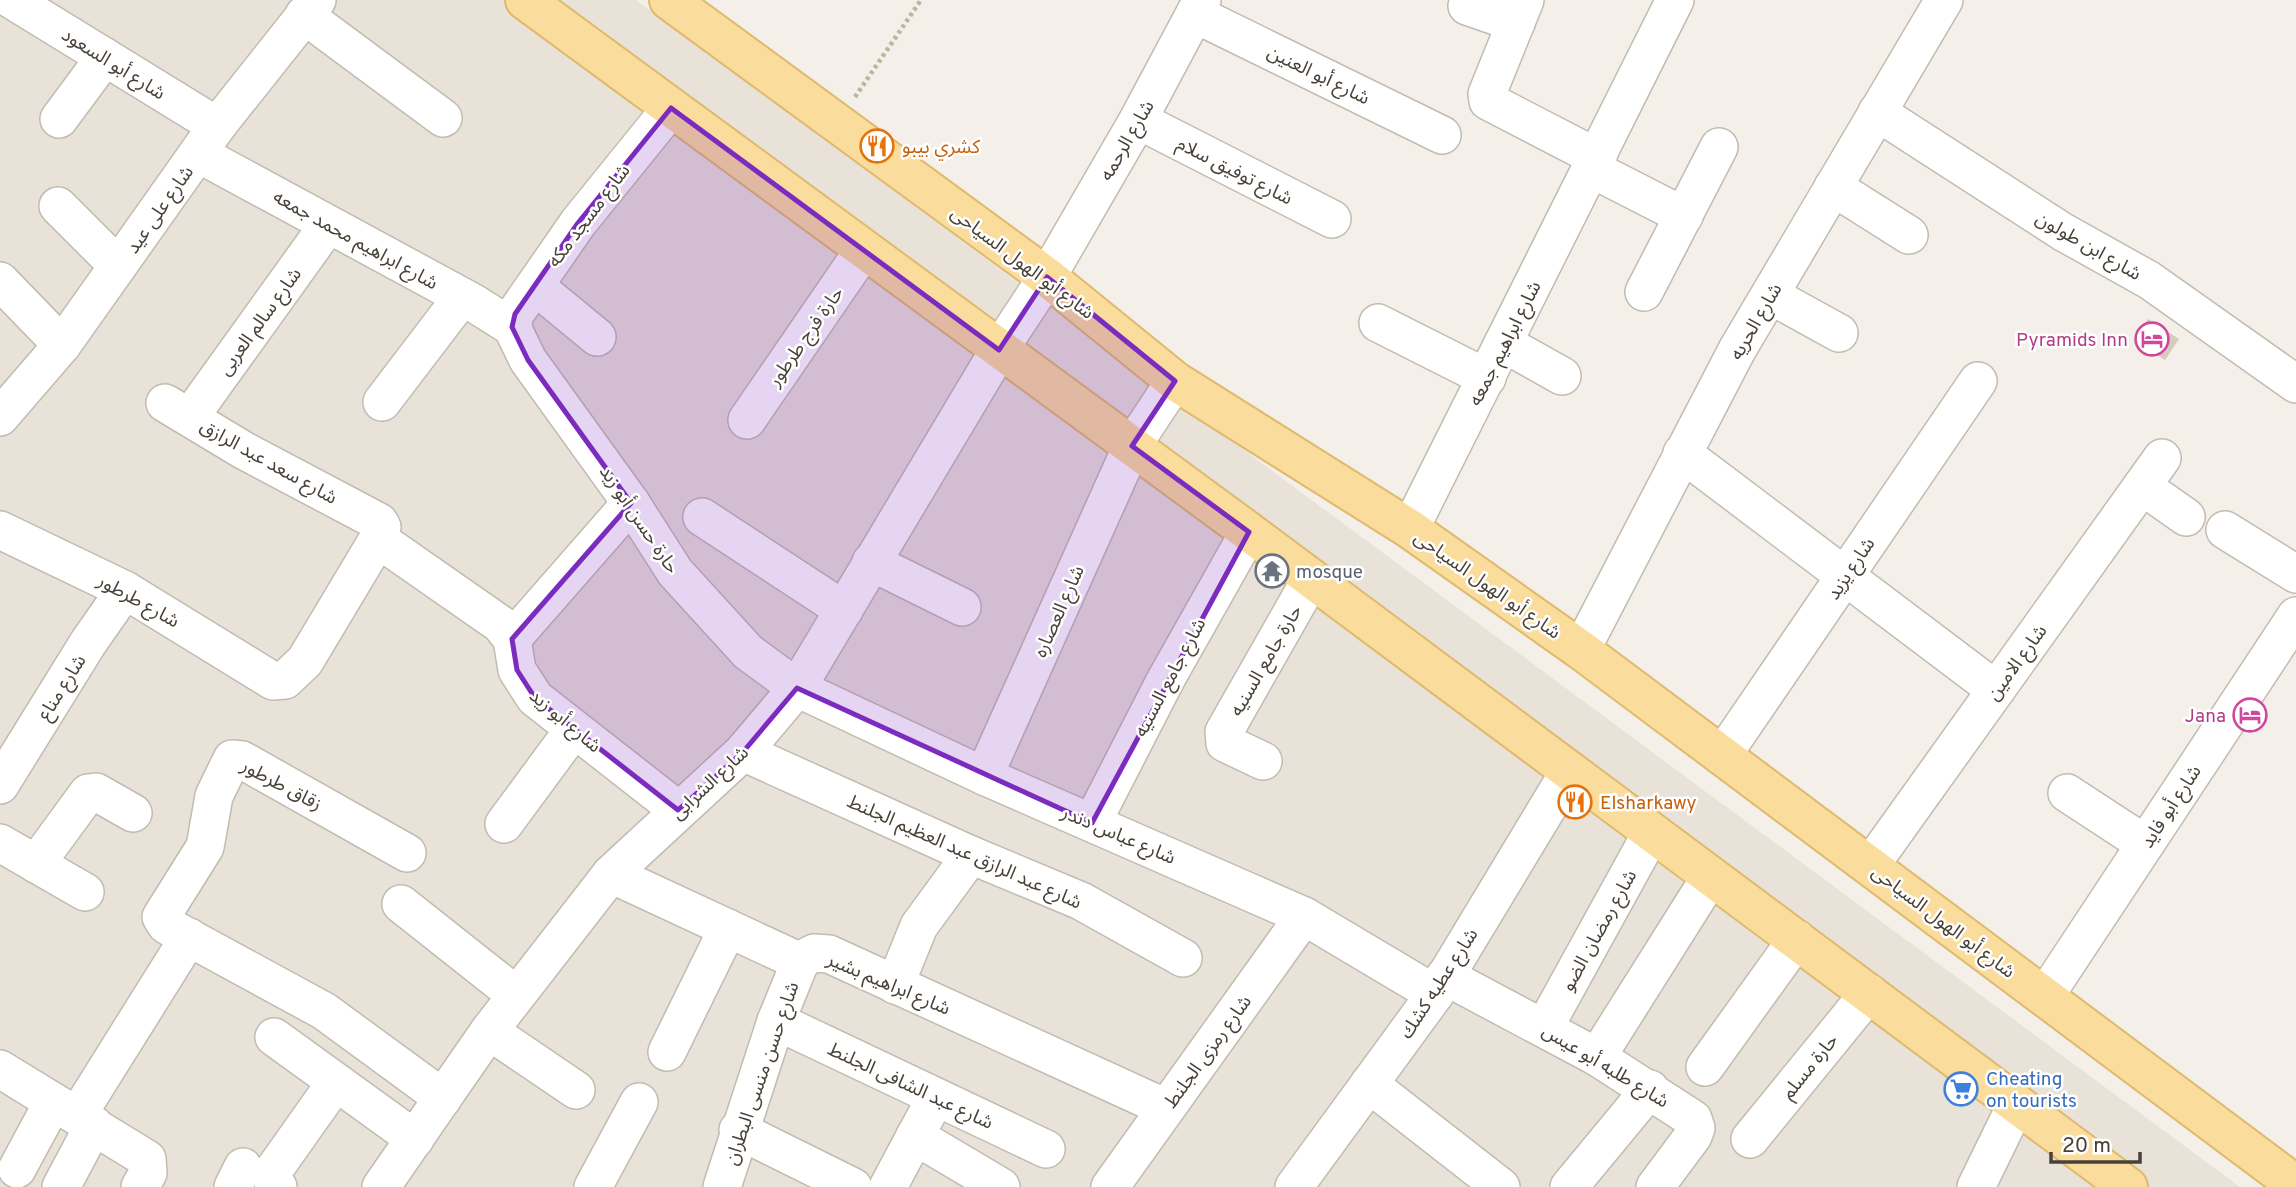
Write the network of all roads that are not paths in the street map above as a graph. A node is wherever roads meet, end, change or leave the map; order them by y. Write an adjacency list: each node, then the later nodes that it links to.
1 (12, 0): 10 (street, شارع أبو السعود)
2 (525, 0): 11 (main road)
3 (669, 0): 28 (main road, شارع أبو الهول السياحى)
4 (1675, 0): 19 (street, شارع ابراهيم جمعه)
5 (1944, 0): 12 (street, شارع الحريه)
6 (1467, 6): 9 (street)
7 (1198, 7): 15 (street, شارع الرحمه); 16 (street, شارع أبو العنين)
8 (310, 8): 13 (street); 17 (street, شارع على عيد)
9 (1520, 11): 19 (street)
10 (105, 57): 14 (street); 17 (street, شارع أبو السعود)
11 (671, 108): 26 (main road); 30 (street, شارع مسجد مكه)
12 (1877, 112): 20 (street, شارع الحريه); 45 (street, شارع ابن طولون)
13 (443, 118)
14 (59, 119)
15 (1138, 120): 23 (street, شارع توفيق سلام); 28 (street, شارع الرحمه)
16 (1442, 135)
17 (208, 140): 24 (street, شارع ابراهيم محمد جمعه); 27 (street, شارع على عيد)
18 (1719, 147): 22 (street)
19 (1595, 164): 22 (street); 38 (street, شارع ابراهيم جمعه)
20 (1833, 187): 25 (street); 32 (street, شارع الحريه)
21 (58, 206): 27 (street)
22 (1684, 216): 31 (street)
23 (1332, 219)
24 (328, 225): 33 (street, شارع ابراهيم محمد جمعه); 47 (street, شارع سالم العربى)
25 (1909, 235)
26 (863, 251): 40 (main road); 49 (street, حارة فرج طرطور)
27 (118, 266): 39 (street, شارع على عيد)
28 (1047, 277): 40 (street, شارع الرحمه); 43 (main road, شارع أبو الهول السياحى)
29 (0, 281): 39 (street)
30 (535, 286): 35 (street, شارع مسجد مكه); 37 (street)
31 (1644, 292)
32 (1770, 295): 36 (street); 51 (street, شارع الحريه)
33 (461, 297): 35 (street, شارع ابراهيم محمد جمعه); 46 (street)
34 (1378, 323): 42 (street)
35 (512, 327): 52 (street, حارة حسن أبو زيد)
36 (1839, 333)
37 (597, 337)
38 (1503, 343): 41 (street); 42 (street, شارع ابراهيم جمعه)
39 (62, 345): 48 (street, شارع على عيد)
40 (999, 350): 50 (main road); 60 (street, شارع الشرابى)
41 (1562, 376)
42 (1487, 378): 55 (street, شارع ابراهيم جمعه)
43 (1175, 381): 50 (street, شارع العصاره); 55 (main road, شارع أبو الهول السياحى)
44 (1978, 381): 62 (street, شارع يزيد)
45 (2296, 384)
46 (382, 402)
47 (177, 410): 56 (street, شارع سعد عبد الرازق)
48 (0, 417)
49 (747, 420)
50 (1132, 446): 59 (main road); 77 (street, شارع العصاره)
51 (1682, 453): 62 (street); 69 (street, شارع الحريه)
52 (631, 503): 68 (street); 70 (street, حارة حسن أبو زيد)
53 (702, 517): 66 (street)
54 (2186, 517): 71 (street, شارع الامين)
55 (1410, 528): 69 (main road, شارع أبو الهول السياحى)
56 (376, 529): 64 (street, شارع طرطور); 68 (street)
57 (0, 530): 64 (street, شارع طرطور)
58 (2225, 530): 61 (street)
59 (1249, 532): 63 (main road); 82 (street, شارع جامع السنيه)
60 (871, 562): 65 (street); 66 (street, شارع الشرابى)
61 (2296, 574)
62 (1844, 576): 71 (street); 74 (street, شارع يزيد)
63 (1311, 579): 75 (street, حارة جامع السنيه); 76 (main road)
64 (125, 590): 78 (street, شارع مناع)
65 (962, 607)
66 (844, 610): 70 (street, شارع الشرابى)
67 (2296, 616): 86 (street, شارع أبو فايد)
68 (512, 639): 72 (street, شارع أبو زيد)
69 (1581, 650): 74 (main road, شارع أبو الهول السياحى)
70 (797, 688): 73 (street, شارع الشرابى); 77 (street, شارع عباس دندر)
71 (1996, 690): 90 (street, شارع الامين)
72 (574, 729): 80 (street, شارع أبو زيد); 83 (street)
73 (743, 752): 80 (street, شارع الشرابى); 88 (street, شارع عبد الرازق عبد العظيم الجلنط)
74 (1722, 756): 90 (main road, شارع أبو الهول السياحى)
75 (1263, 761)
76 (1569, 772): 84 (main road); 102 (street, شارع عطيه كشك)
77 (984, 776): 82 (street, شارع عباس دندر)
78 (0, 785)
79 (2067, 793): 86 (street)
80 (678, 810): 91 (street, شارع الشرابى)
81 (133, 813): 89 (street)
82 (1092, 823): 95 (street, شارع عباس دندر)
83 (504, 824)
84 (1651, 832): 92 (main road); 107 (street, شارع رمضان الضو)
85 (0, 843): 89 (street)
86 (2146, 844): 105 (street, شارع أبو فايد)
87 (407, 853): 97 (street, زقاق طرطور)
88 (971, 855): 99 (street, شارع عبد الرازق عبد العظيم الجلنط); 101 (street)
89 (36, 864): 93 (street)
90 (1870, 866): 105 (main road, شارع أبو الهول السياحى)
91 (611, 874): 96 (street, شارع ابراهيم بشير); 104 (street, شارع الشرابى)
92 (1711, 876): 98 (main road); 111 (street)
93 (85, 892)
94 (401, 904): 104 (street)
95 (1304, 916): 102 (street, شارع عباس دندر); 122 (street, شارع رمزى الجلنط)
96 (728, 928): 100 (street, شارع ابراهيم بشير); 110 (street)
97 (190, 937): 119 (street, زقاق طرطور); 123 (street)
98 (1797, 939): 103 (main road); 112 (street)
99 (1184, 958)
100 (801, 960): 101 (street, شارع ابراهيم بشير); 106 (street, شارع حسن منسى البطران)
101 (895, 985): 122 (street, شارع ابراهيم بشير)
102 (1440, 985): 107 (street, شارع طلبه أبو عيس); 115 (street, شارع عطيه كشك)
103 (1869, 993): 121 (main road); 127 (street, حارة مسلم)
104 (516, 995): 108 (street, شارع الشرابى)
105 (2045, 996): 131 (main road, شارع أبو الهول السياحى)
106 (776, 1021): 118 (street, شارع عبد الشافى الجلنط); 124 (street, شارع حسن منسى البطران)
107 (1544, 1028): 111 (street, شارع طلبه أبو عيس)
108 (489, 1031): 117 (street); 119 (street, شارع الشرابى)
109 (274, 1037): 114 (street)
110 (667, 1052)
111 (1597, 1057): 116 (street, شارع طلبه أبو عيس)
112 (1705, 1067)
113 (0, 1069): 123 (street)
114 (336, 1082): 126 (street); 134 (street)
115 (1369, 1084): 130 (street, شارع عطيه كشك); 142 (street)
116 (1650, 1089): 143 (street); 144 (street, شارع طلبه أبو عيس)
117 (576, 1090)
118 (936, 1097): 125 (street); 128 (street, شارع عبد الشافى الجلنط)
119 (443, 1098): 126 (street, شارع الشرابى)
120 (639, 1102): 136 (street)
121 (2016, 1105): 145 (street); 146 (main road)
122 (1166, 1108): 141 (street, شارع رمزى الجلنط)
123 (74, 1114): 129 (street); 132 (street); 133 (street)
124 (738, 1130): 137 (street, شارع حسن منسى البطران); 138 (street)
125 (915, 1136): 139 (street); 140 (street)
126 (415, 1139): 135 (street, شارع الشرابى)
127 (1750, 1139)
128 (1046, 1149)
129 (17, 1169)
130 (1301, 1184)
131 (2296, 1185)
132 (61, 1187)
133 (140, 1187)
134 (278, 1187)
135 (381, 1187)
136 (593, 1187)
137 (722, 1187)
138 (853, 1187)
139 (888, 1187)
140 (1000, 1187)
141 (1110, 1187)
142 (1501, 1187)
143 (1569, 1187)
144 (1655, 1187)
145 (1976, 1187)
146 (2128, 1187)

